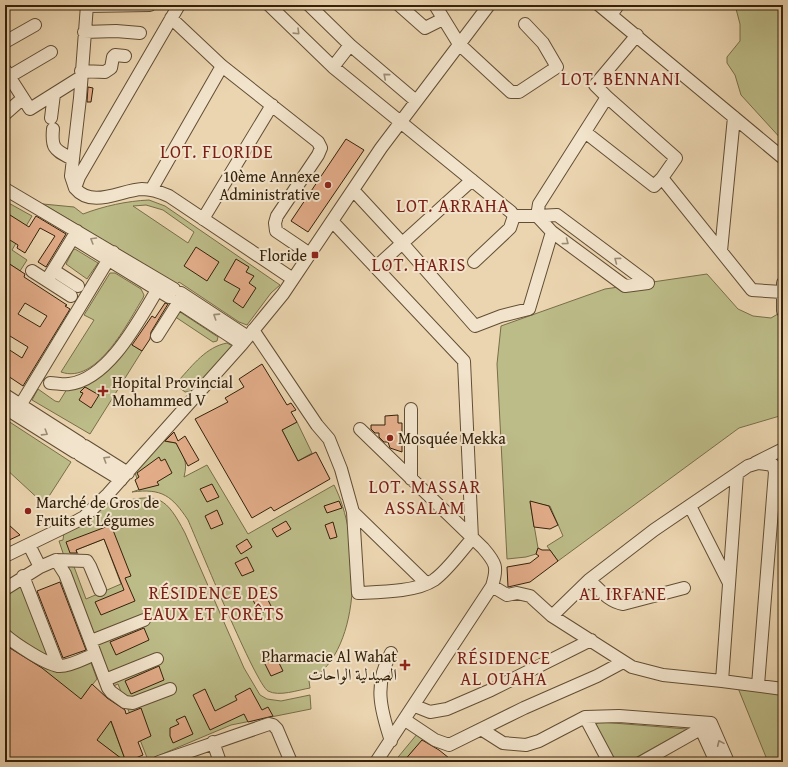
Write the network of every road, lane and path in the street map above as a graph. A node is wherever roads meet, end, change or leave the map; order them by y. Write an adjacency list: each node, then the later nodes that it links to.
1 (150, 5): 9 (street)
2 (179, 5): 12 (street)
3 (269, 5): 25 (street, one-way to 25)
4 (399, 5): 13 (street)
5 (435, 5): 13 (street)
6 (489, 5): 20 (street)
7 (599, 5): 11 (street)
8 (618, 5): 11 (street)
9 (87, 6): 16 (street)
10 (312, 6): 21 (street)
11 (611, 15): 18 (street)
12 (171, 18): 24 (street); 41 (street)
13 (442, 19): 20 (street)
14 (525, 24): 20 (street)
15 (35, 26): 19 (street)
16 (84, 32): 17 (street); 26 (street)
17 (140, 33)
18 (636, 35): 29 (street); 34 (street)
19 (5, 42)
20 (459, 44): 31 (street)
21 (350, 46): 25 (street); 31 (street, one-way to 21)
22 (51, 52): 27 (street)
23 (125, 56): 26 (street)
24 (222, 66): 32 (street); 43 (street)
25 (333, 67): 35 (street)
26 (81, 74): 28 (street); 38 (street)
27 (6, 75): 30 (street)
28 (54, 94): 30 (street); 38 (street)
29 (607, 97): 36 (street); 39 (street)
30 (22, 99): 33 (street)
31 (416, 101): 35 (street)
32 (272, 105): 47 (street); 53 (street)
33 (5, 114)
34 (734, 117): 37 (street); 52 (street)
35 (400, 123): 40 (street); 44 (street)
36 (585, 132): 39 (street); 46 (street)
37 (783, 158)
38 (72, 159): 41 (street)
39 (662, 178): 52 (street)
40 (472, 180): 45 (street); 51 (street)
41 (75, 188): 43 (street)
42 (5, 189): 50 (street)
43 (150, 190): 47 (street)
44 (353, 190): 48 (street); 51 (street)
45 (514, 216): 46 (street); 55 (street)
46 (537, 216): 49 (street); 49 (street, one-way to 46)
47 (203, 219): 59 (street)
48 (332, 221): 53 (street); 56 (street)
49 (552, 232): 51 (street)
50 (75, 234): 54 (street); 58 (street)
51 (403, 244): 56 (street)
52 (721, 251): 62 (street)
53 (310, 254): 59 (street)
54 (111, 256): 61 (street); 70 (street)
55 (474, 262)
56 (376, 267): 80 (street)
57 (32, 271): 58 (street)
58 (50, 275): 60 (street); 63 (street)
59 (293, 279): 67 (street)
60 (78, 286)
61 (159, 286): 64 (street); 68 (street)
62 (783, 288): 65 (street)
63 (71, 296)
64 (176, 297): 66 (street); 67 (street)
65 (783, 311)
66 (157, 336)
67 (248, 337): 76 (street); 79 (street)
68 (50, 383)
69 (5, 395): 70 (street)
70 (13, 409): 76 (street)
71 (411, 409): 77 (street)
72 (360, 429): 77 (street)
73 (783, 449): 74 (street)
74 (752, 464): 75 (street); 105 (street)
75 (737, 474): 78 (street); 87 (street)
76 (124, 476): 81 (street)
77 (411, 479): 80 (street)
78 (690, 506): 86 (street); 87 (street)
79 (353, 512): 88 (street); 88 (street)
80 (472, 539): 88 (street); 89 (street)
81 (29, 545): 82 (street); 84 (street)
82 (5, 556)
83 (56, 560): 84 (street); 92 (street); 97 (street)
84 (40, 567): 85 (street)
85 (22, 576): 91 (street); 102 (street)
86 (589, 580): 90 (street); 93 (street)
87 (729, 582): 104 (street)
88 (426, 584)
89 (492, 586): 93 (street); 108 (street)
90 (684, 588)
91 (5, 589)
92 (100, 590)
93 (552, 616): 96 (street)
94 (144, 620): 97 (street)
95 (5, 635): 102 (street)
96 (591, 640): 101 (street); 108 (street)
97 (91, 641): 99 (street)
98 (391, 653): 113 (street)
99 (95, 654): 102 (street); 103 (street)
100 (157, 659): 103 (street)
101 (623, 662): 104 (street); 112 (street)
102 (58, 666)
103 (105, 680): 106 (street)
104 (722, 681): 105 (street)
105 (758, 685): 107 (street)
106 (170, 689)
107 (783, 689)
108 (415, 706): 110 (street)
109 (585, 717): 111 (street); 112 (street); 119 (street)
110 (405, 720): 112 (street); 113 (street)
111 (706, 726): 120 (street); 121 (street); 122 (street, one-way to 111)
112 (481, 730)
113 (391, 741): 118 (street)
114 (213, 742): 115 (street); 116 (street); 117 (street)
115 (160, 762)
116 (220, 762)
117 (291, 762)
118 (376, 762)
119 (609, 762)
120 (642, 762)
121 (716, 762)
122 (728, 762)

